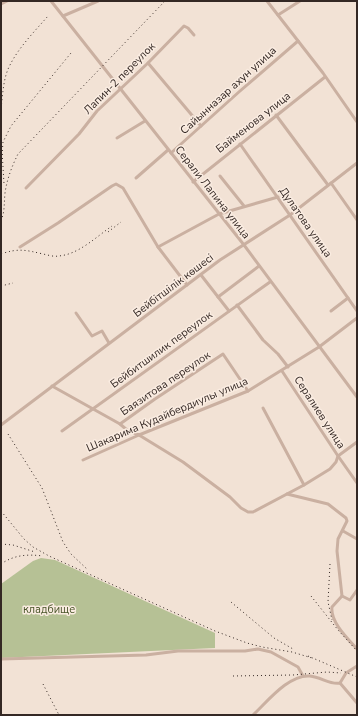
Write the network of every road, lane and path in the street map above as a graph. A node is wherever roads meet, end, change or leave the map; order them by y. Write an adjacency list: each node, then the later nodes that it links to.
1 (7, 1): 7 (street)
2 (51, 1): 10 (street, Серали Лапина улица)
3 (98, 1): 10 (street)
4 (267, 1): 9 (street)
5 (291, 1): 8 (street)
6 (300, 1): 8 (street)
7 (1, 4)
8 (293, 6): 9 (street)
9 (278, 15): 12 (street)
10 (63, 16): 15 (street, Серали Лапина улица)
11 (194, 35): 13 (street, Лапин-2 переулок)
12 (298, 41): 14 (street); 19 (street, Сайынназар ахун улица)
13 (148, 63): 15 (street, Лапин-2 переулок); 19 (street)
14 (325, 77): 16 (street, Байменова улица); 18 (street)
15 (120, 89): 17 (street, Серали Лапина улица); 28 (street, Лапин-2 переулок)
16 (276, 116): 21 (street, Байменова улица); 27 (street)
17 (145, 121): 20 (street); 22 (street, Серали Лапина улица)
18 (357, 122)
19 (201, 126): 22 (street, Сайынназар ахун улица)
20 (116, 138)
21 (240, 144): 26 (street, Байменова улица); 29 (street, Дулатова улица)
22 (169, 152): 25 (street, Сайынназар ахун улица); 26 (street, Серали Лапина улица)
23 (357, 163): 27 (street, Бейбітшілік көшесі)
24 (220, 176): 30 (street)
25 (136, 178)
26 (193, 182): 31 (street, Серали Лапина улица)
27 (329, 184): 32 (street, Бейбітшілік көшесі); 33 (street)
28 (26, 188)
29 (278, 197): 30 (street); 32 (street, Дулатова улица)
30 (244, 206): 31 (street)
31 (219, 214): 34 (street, Серали Лапина улица); 36 (street)
32 (290, 215): 34 (street, Бейбітшілік көшесі); 42 (street, Дулатова улица)
33 (357, 220)
34 (244, 246): 37 (street, Серали Лапина улица); 38 (street, Бейбітшілік көшесі)
35 (20, 247): 36 (street)
36 (158, 247): 40 (street)
37 (259, 266): 39 (street, Серали Лапина улица); 41 (street)
38 (201, 275): 40 (street, Бейбітшілік көшесі); 41 (street)
39 (270, 282): 43 (street, Бейбитшилик переулок); 50 (street, Серали Лапина улица)
40 (187, 285): 49 (street, Бейбітшілік көшесі)
41 (218, 297): 44 (street)
42 (348, 298): 45 (street); 46 (street, Дулатова улица)
43 (237, 305): 44 (street, Бейбитшилик переулок); 51 (street, Сералиев улица)
44 (229, 311): 57 (street, Бейбитшилик переулок)
45 (331, 311)
46 (357, 311)
47 (76, 313): 49 (street)
48 (357, 318): 50 (street, Шакарима Кудайбердиулы улица)
49 (109, 343): 53 (street, Бейбітшілік көшесі)
50 (319, 347): 51 (street, Шакарима Кудайбердиулы улица); 55 (street, Серали Лапина улица)
51 (288, 367): 52 (street, Шакарима Кудайбердиулы улица)
52 (282, 371): 54 (street, Шакарима Кудайбердиулы улица); 63 (street, Сералиев улица)
53 (52, 386): 57 (street); 59 (street, Бейбітшілік көшесі)
54 (248, 391): 58 (street, Баязитова переулок); 61 (street, Шакарима Кудайбердиулы улица)
55 (357, 397)
56 (263, 408): 66 (street)
57 (93, 409): 58 (street); 60 (street, Бейбитшилик переулок)
58 (120, 424): 61 (street)
59 (1, 425)
60 (62, 431)
61 (139, 435): 64 (street, Шакарима Кудайбердиулы улица); 67 (street)
62 (357, 442): 63 (street)
63 (338, 456): 65 (street, Сералиев улица); 66 (street)
64 (83, 460)
65 (357, 483)
66 (304, 485): 67 (street)
67 (286, 494): 68 (street)
68 (343, 531): 69 (street); 71 (street)
69 (357, 539)
70 (357, 590): 71 (street)
71 (342, 596): 72 (street)
72 (356, 647)
73 (1, 659): 75 (street)
74 (357, 666): 76 (street)
75 (303, 676): 76 (street); 78 (street)
76 (340, 683): 77 (street)
77 (357, 703)
78 (253, 715)

